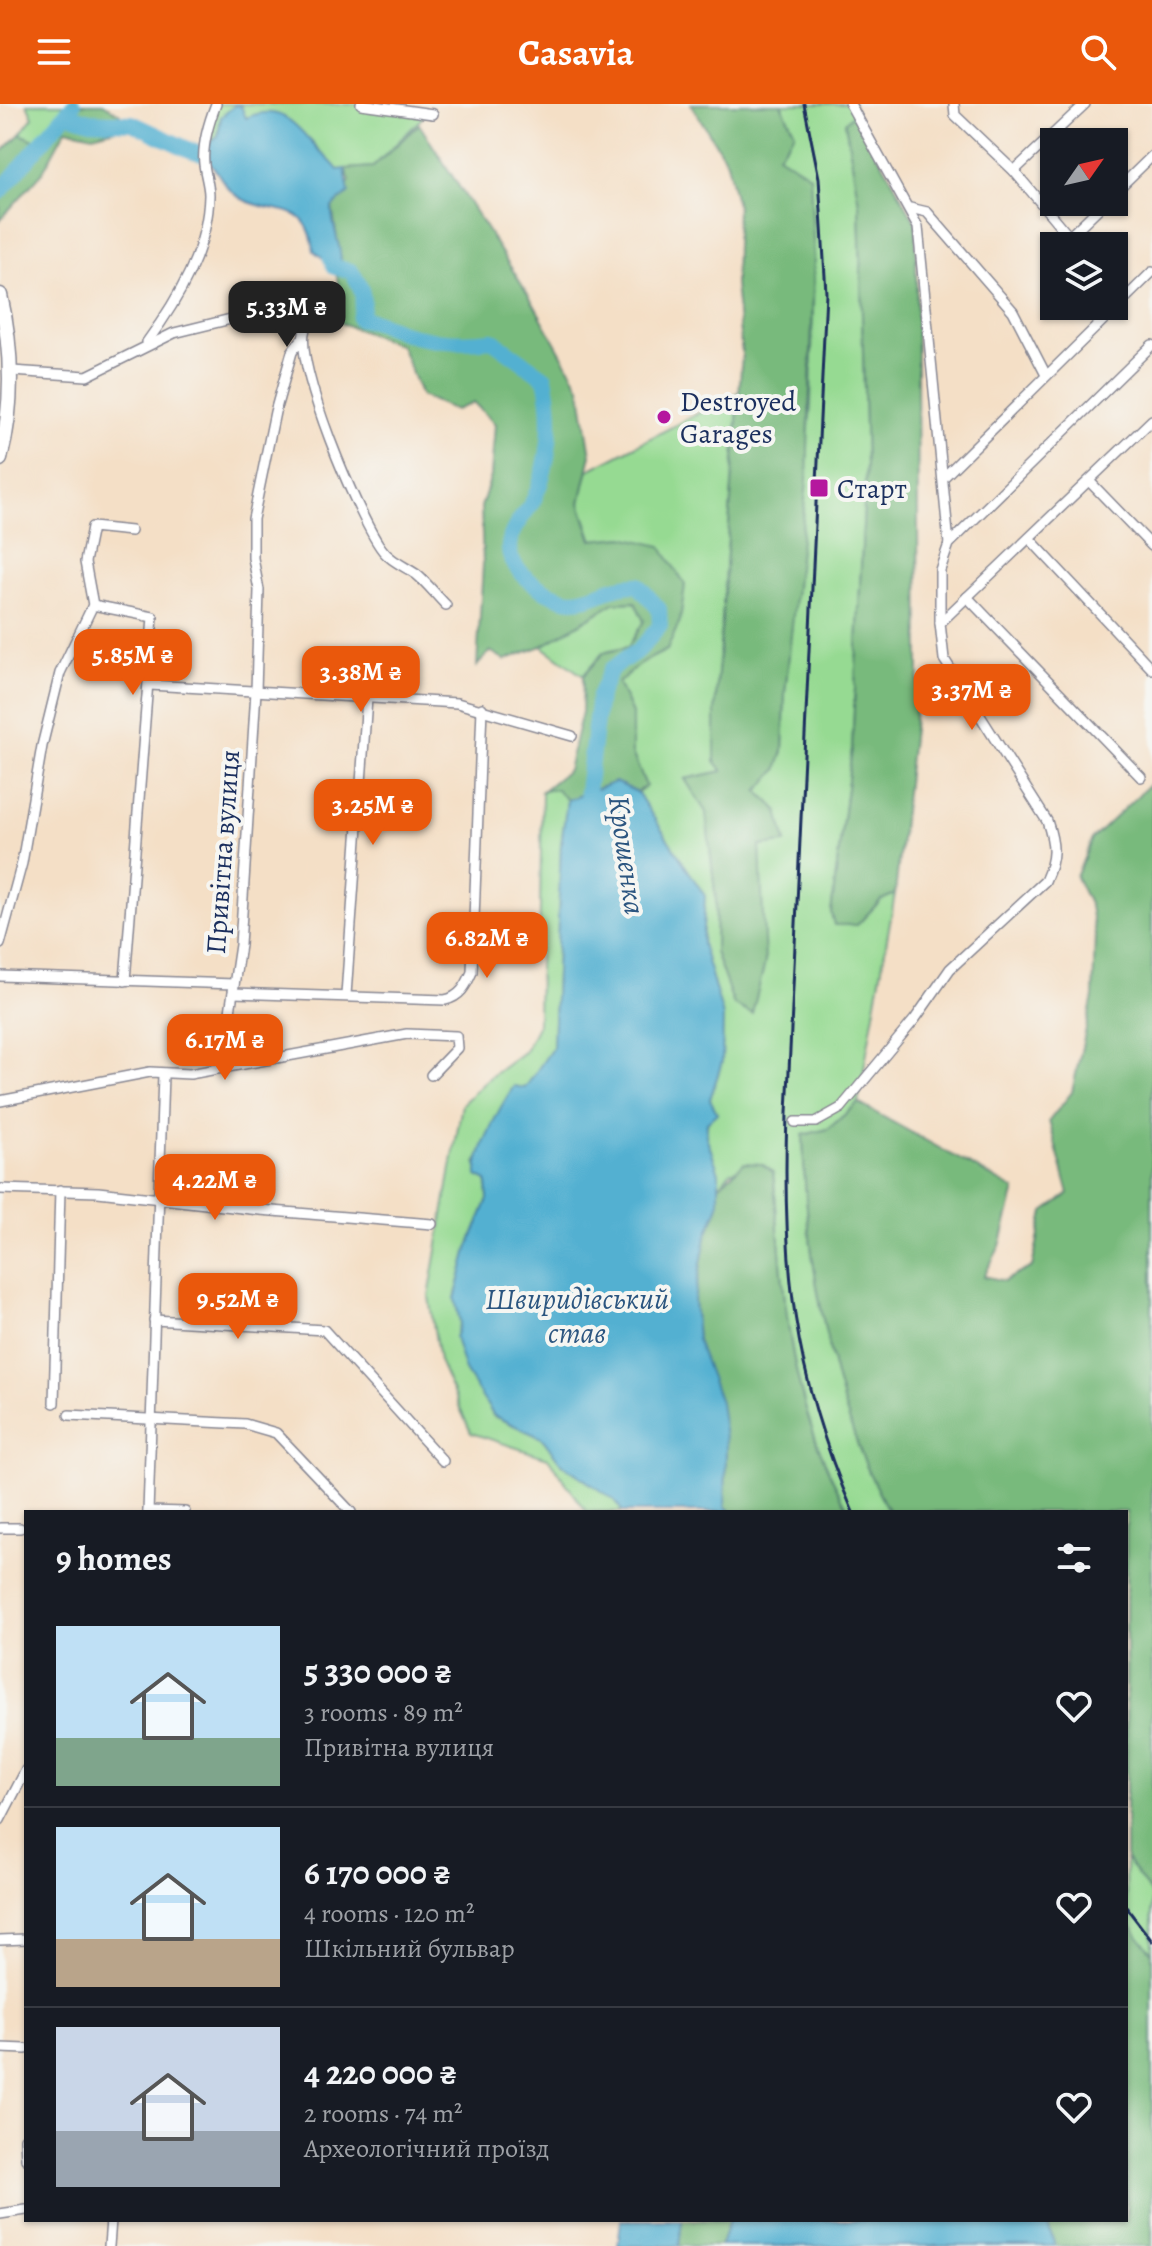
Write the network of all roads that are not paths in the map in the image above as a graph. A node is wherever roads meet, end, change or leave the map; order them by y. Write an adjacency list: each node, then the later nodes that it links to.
1 (216, 104): 19 (street)
2 (361, 104): 6 (street)
3 (850, 104): 10 (street)
4 (954, 104): 8 (street)
5 (1085, 104): 8 (street)
6 (433, 114)
7 (1152, 156): 9 (street)
8 (1014, 171): 12 (street)
9 (1128, 179)
10 (910, 208): 22 (street); 25 (street)
11 (1091, 216): 13 (street)
12 (1068, 232)
13 (1074, 232)
14 (1152, 272): 15 (street)
15 (1128, 293)
16 (0, 295): 21 (street)
17 (1099, 320): 22 (street)
18 (302, 339): 19 (street); 33 (street); 37 (street, Привітна вулиця)
19 (145, 344): 21 (street)
20 (1152, 345): 29 (street)
21 (12, 371): 24 (street)
22 (1046, 375): 25 (street)
23 (1152, 420): 26 (street)
24 (0, 459)
25 (943, 478): 29 (street)
26 (1089, 481): 28 (street); 30 (street)
27 (131, 531): 32 (street)
28 (1029, 538): 31 (street); 35 (street)
29 (949, 544): 34 (street)
30 (1152, 546)
31 (967, 597): 34 (street); 41 (street)
32 (93, 605): 36 (street); 42 (street)
33 (446, 605)
34 (940, 623): 51 (street)
35 (1152, 669)
36 (150, 685): 37 (street); 44 (street)
37 (256, 691): 38 (street); 45 (street, Привітна вулиця)
38 (367, 698): 39 (street); 46 (street)
39 (482, 708): 40 (street); 46 (street)
40 (572, 736)
41 (1141, 777)
42 (0, 944)
43 (0, 976): 44 (street)
44 (125, 981): 45 (street)
45 (234, 988): 46 (street); 47 (street, Привітна вулиця)
46 (346, 995)
47 (222, 1066): 48 (street); 49 (street)
48 (163, 1075): 50 (street); 54 (street)
49 (431, 1075)
50 (0, 1101)
51 (795, 1122)
52 (0, 1189): 53 (street)
53 (60, 1190): 54 (street); 57 (street)
54 (160, 1200): 55 (street); 56 (street)
55 (432, 1224)
56 (154, 1320): 59 (street); 60 (street)
57 (54, 1403)
58 (69, 1415): 59 (street)
59 (151, 1418): 61 (street); 62 (street)
60 (443, 1461)
61 (148, 1510)
62 (349, 1510)
63 (0, 1528): 64 (street)
64 (20, 1528)
65 (24, 1774): 66 (street)
66 (0, 1820)
67 (24, 1939): 68 (street)
68 (0, 1940)
69 (0, 2048): 70 (street)
70 (24, 2049)
71 (24, 2210): 72 (street)
72 (0, 2214)
73 (111, 2222): 74 (street)
74 (109, 2246)

